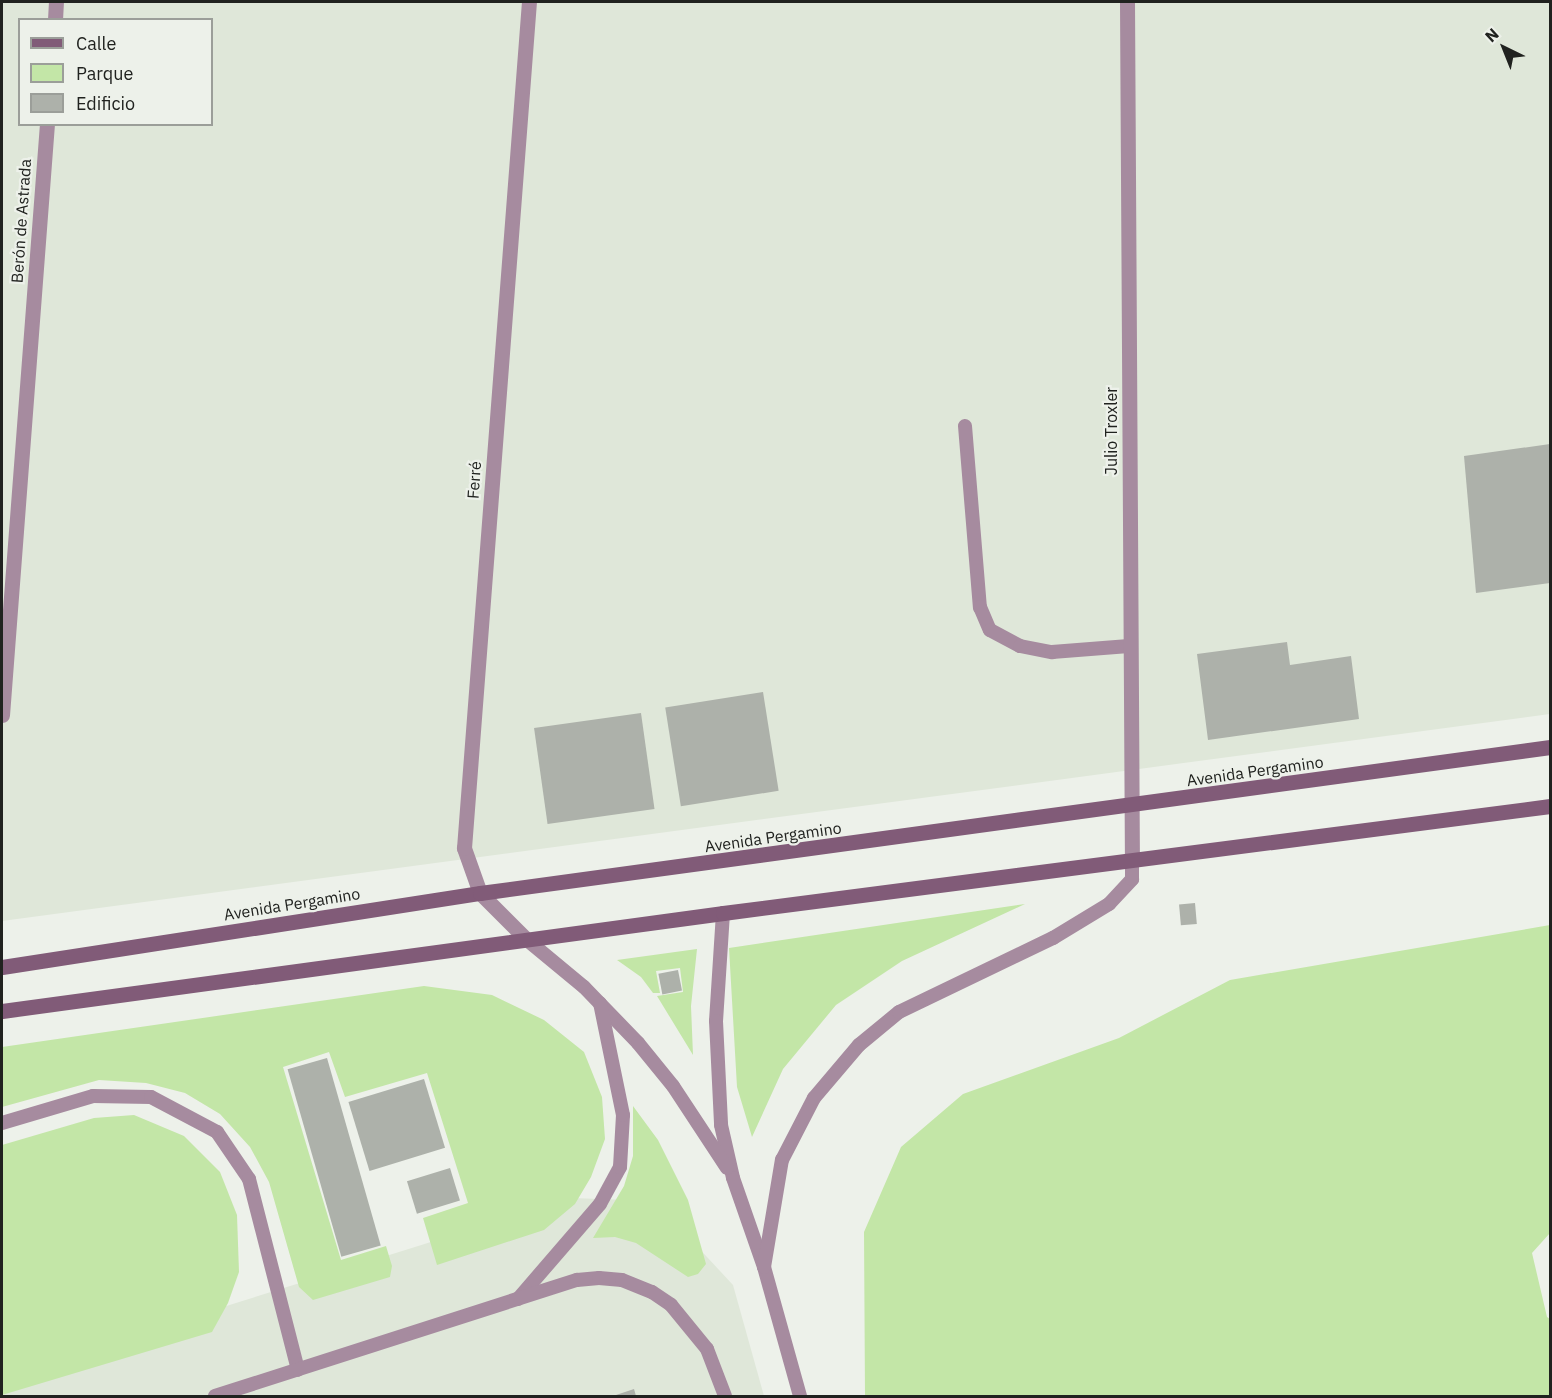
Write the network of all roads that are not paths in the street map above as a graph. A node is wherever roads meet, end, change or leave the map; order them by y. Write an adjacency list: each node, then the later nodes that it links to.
1 (56, 2): 4 (street)
2 (529, 2): 14 (street, Ferré)
3 (1127, 2): 7 (street, Julio Troxler)
4 (55, 18)
5 (47, 126): 8 (street, Berón de Astrada)
6 (965, 426): 7 (lane)
7 (1129, 646): 11 (street, Julio Troxler)
8 (3, 664): 9 (street, Berón de Astrada)
9 (2, 715)
10 (1551, 747): 11 (main road, Avenida Pergamino)
11 (1130, 806): 13 (street, Julio Troxler); 14 (main road, Avenida Pergamino)
12 (1551, 806): 13 (main road)
13 (1132, 860): 15 (main road); 22 (lane)
14 (480, 893): 16 (street, Ferré); 17 (main road, Avenida Pergamino)
15 (723, 913): 16 (main road); 21 (lane)
16 (526, 939): 18 (lane); 19 (main road)
17 (2, 967)
18 (600, 1003): 21 (lane); 23 (lane)
19 (2, 1011)
20 (2, 1123): 24 (lane)
21 (733, 1178): 22 (lane)
22 (764, 1267): 27 (lane)
23 (517, 1300): 24 (lane); 26 (lane)
24 (298, 1370): 25 (lane)
25 (215, 1396)
26 (725, 1396)
27 (800, 1396)

